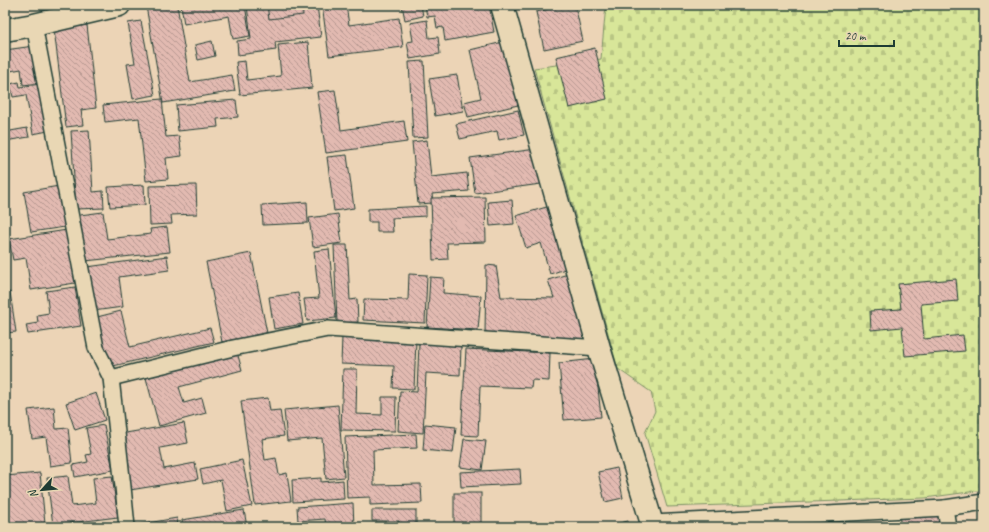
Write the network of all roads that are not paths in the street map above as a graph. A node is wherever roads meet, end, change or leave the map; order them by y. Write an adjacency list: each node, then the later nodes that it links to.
1 (119, 5): 3 (street)
2 (502, 5): 5 (street)
3 (34, 25): 4 (street); 6 (street)
4 (5, 30)
5 (599, 348): 6 (street); 9 (street)
6 (110, 378): 10 (street)
7 (984, 502): 8 (street)
8 (945, 508): 9 (street); 11 (street)
9 (653, 525)
10 (127, 527)
11 (948, 527)

